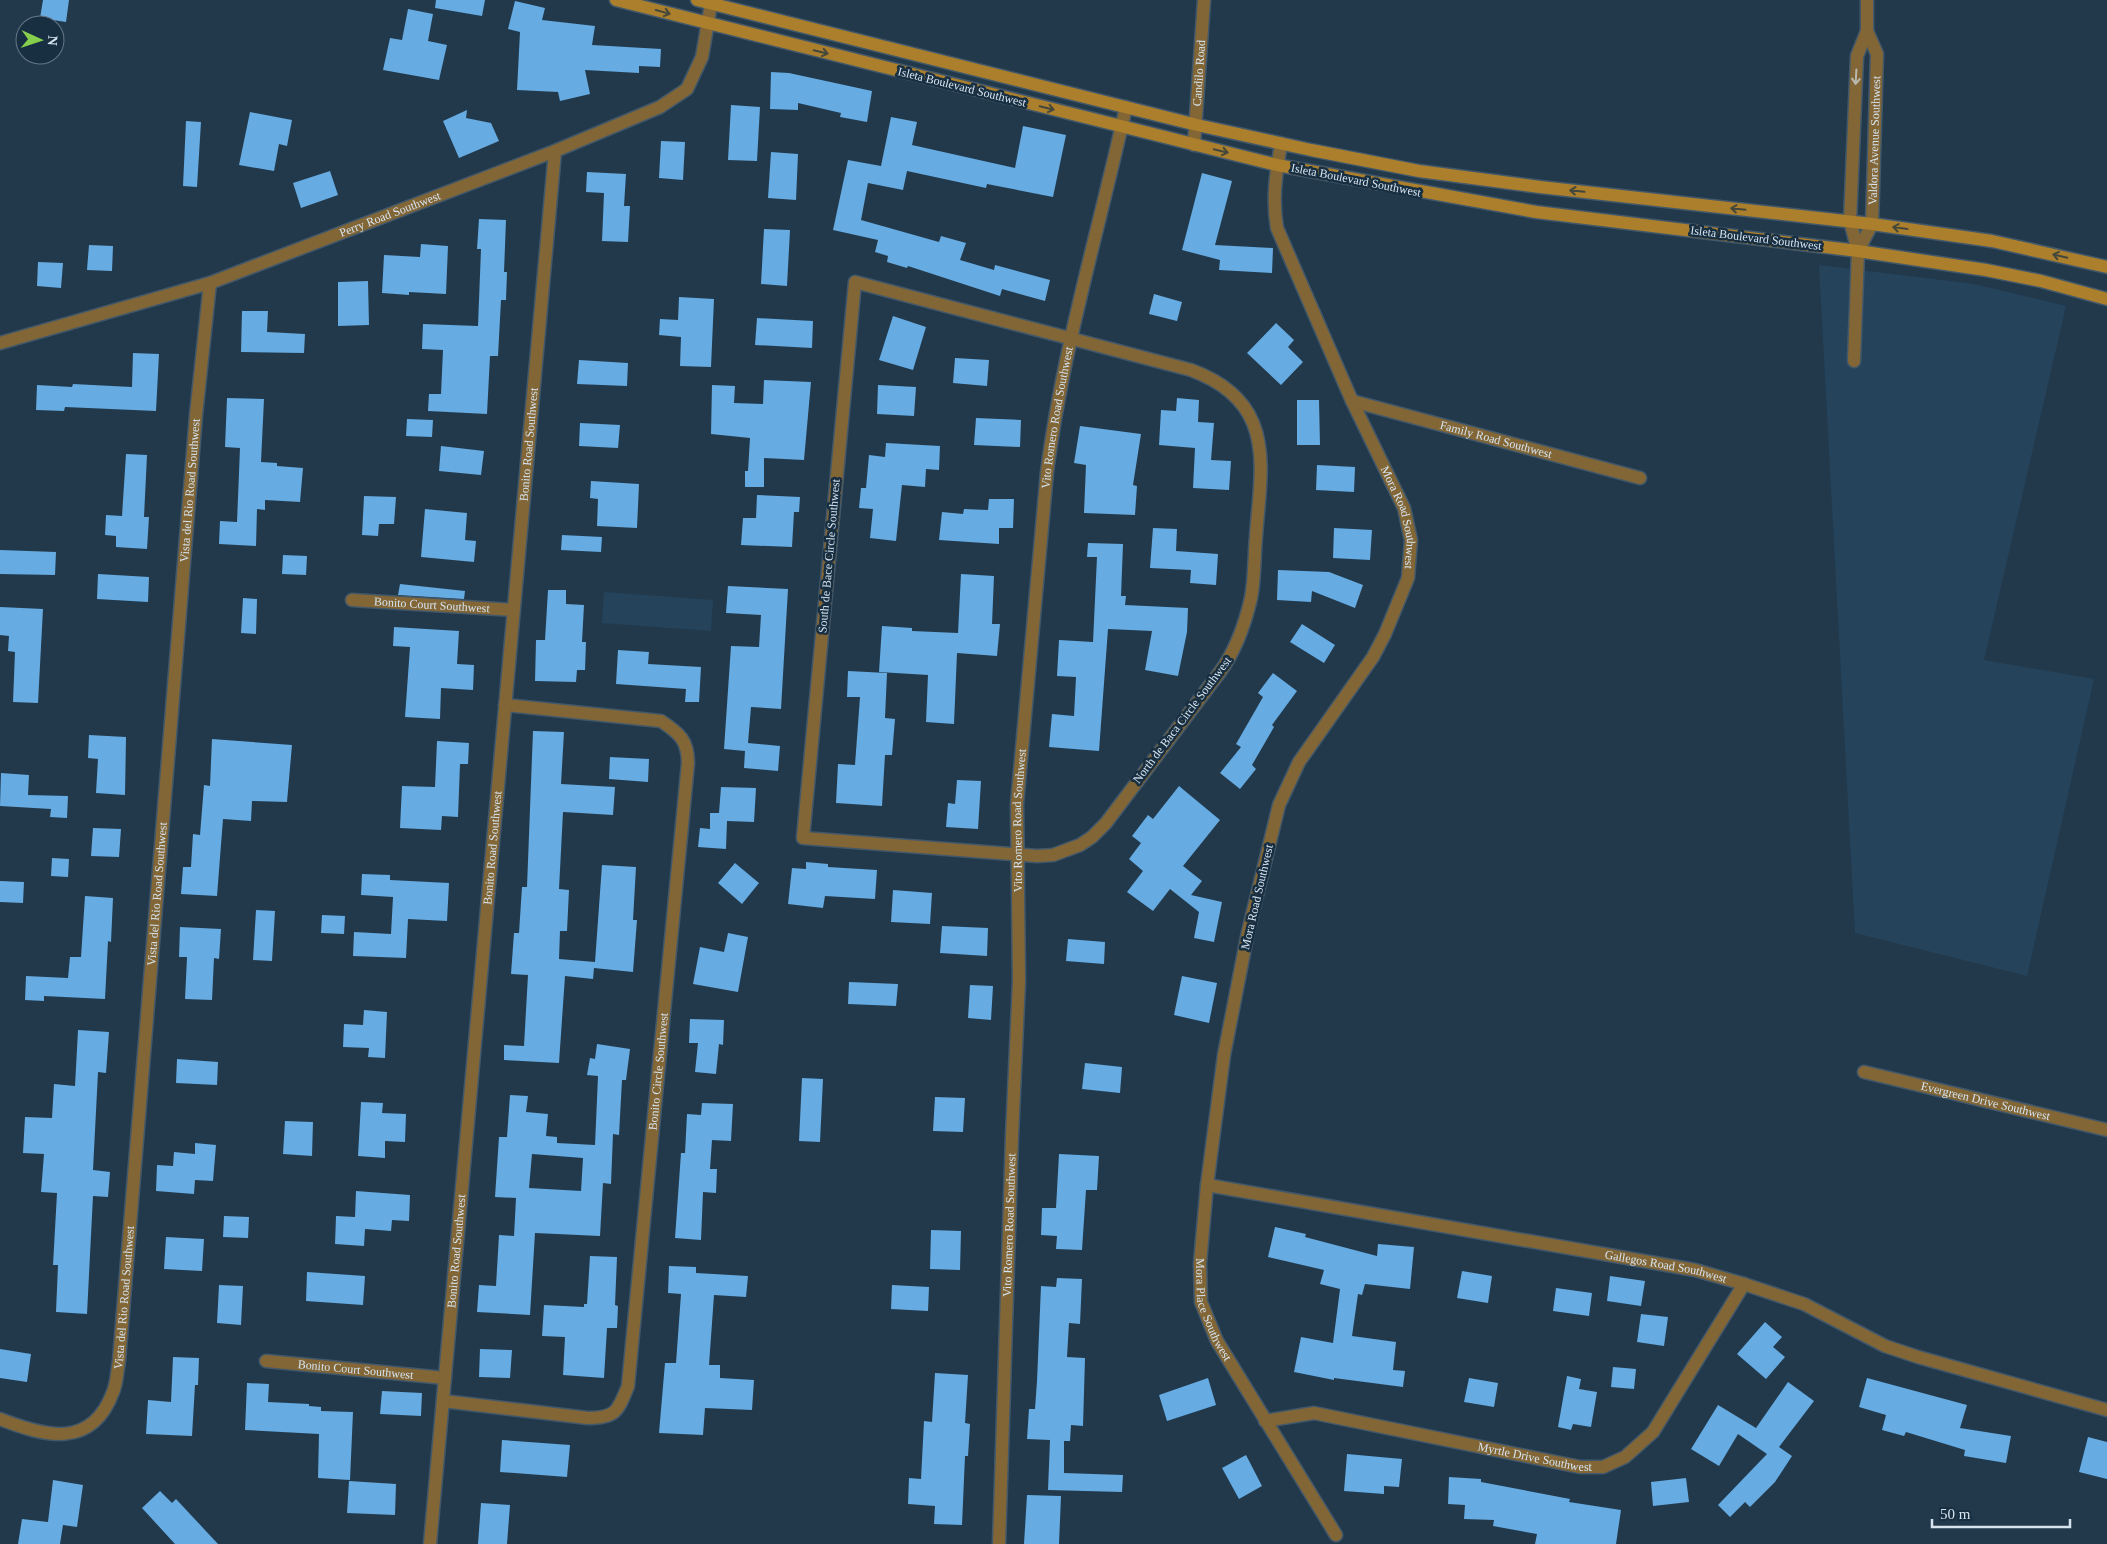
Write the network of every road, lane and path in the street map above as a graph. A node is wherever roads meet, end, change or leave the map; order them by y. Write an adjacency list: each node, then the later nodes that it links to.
1 (616, 0): 6 (main road, Isleta Boulevard Southwest, one-way to 6)
2 (697, 0): 5 (main road, Isleta Boulevard Southwest)
3 (1204, 0): 9 (street, Candilo Road)
4 (1867, 0): 7 (street, Valdora Avenue Southwest)
5 (712, 2): 6 (street, Perry Road Southwest); 8 (main road, Isleta Boulevard Southwest)
6 (707, 24): 10 (main road, Isleta Boulevard Southwest, one-way to 10); 13 (street, Perry Road Southwest)
7 (1867, 30): 15 (street, Valdora Avenue Southwest, one-way to 15); 16 (street, Valdora Avenue Southwest)
8 (1126, 107): 9 (main road, Isleta Boulevard Southwest); 10 (street, Vito Romero Road Southwest)
9 (1197, 125): 11 (main road, Isleta Boulevard Southwest); 12 (street, Candilo Road)
10 (1122, 127): 12 (main road, Isleta Boulevard Southwest); 21 (street, Vito Romero Road Southwest)
11 (1281, 144): 14 (street, Mora Road Southwest); 15 (main road, Isleta Boulevard Southwest, one-way to 11)
12 (1194, 145): 14 (main road, Isleta Boulevard Southwest, one-way to 14)
13 (554, 151): 19 (street, Perry Road Southwest); 27 (street, Bonito Road Southwest)
14 (1277, 165): 17 (main road, Isleta Boulevard Southwest); 24 (street, Mora Road Southwest)
15 (1850, 221): 16 (main road, Isleta Boulevard Southwest); 17 (street, Valdora Avenue Southwest)
16 (1872, 224): 17 (street, Valdora Avenue Southwest); 18 (main road, Isleta Boulevard Southwest, one-way to 16)
17 (1858, 251): 20 (main road, Isleta Boulevard Southwest); 23 (street, Valdora Avenue Southwest)
18 (2107, 267)
19 (210, 283): 22 (street, Perry Road Southwest); 39 (street, Vista del Rio Road Southwest)
20 (2107, 299)
21 (1070, 338): 29 (street, Vito Romero Road Southwest); 29 (street, North de Baca Circle Southwest); 29 (street, South de Bace Circle Southwest)
22 (0, 343)
23 (1854, 361)
24 (1352, 401): 25 (street, Family Road Southwest); 30 (street, Mora Road Southwest)
25 (1640, 478)
26 (352, 600): 27 (street, Bonito Court Southwest)
27 (513, 610): 28 (street, Bonito Road Southwest)
28 (505, 705): 36 (street, Bonito Road Southwest); 37 (street, Bonito Circle Southwest)
29 (1016, 856): 43 (street, Vito Romero Road Southwest)
30 (1224, 1055): 33 (street, Mora Place Southwest)
31 (1864, 1072): 32 (street, Evergreen Drive Southwest)
32 (2107, 1130)
33 (1207, 1185): 34 (street, Gallegos Road Southwest); 40 (street, Mora Place Southwest)
34 (1744, 1284): 38 (street, Gallegos Road Southwest); 40 (street, Myrtle Drive Southwest)
35 (266, 1361): 36 (street, Bonito Court Southwest)
36 (445, 1378): 37 (street, Bonito Road Southwest)
37 (443, 1401): 42 (street, Bonito Road Southwest)
38 (2107, 1410)
39 (0, 1419)
40 (1265, 1421): 41 (street, Mora Place Southwest)
41 (1336, 1535)
42 (430, 1544)
43 (999, 1544)

